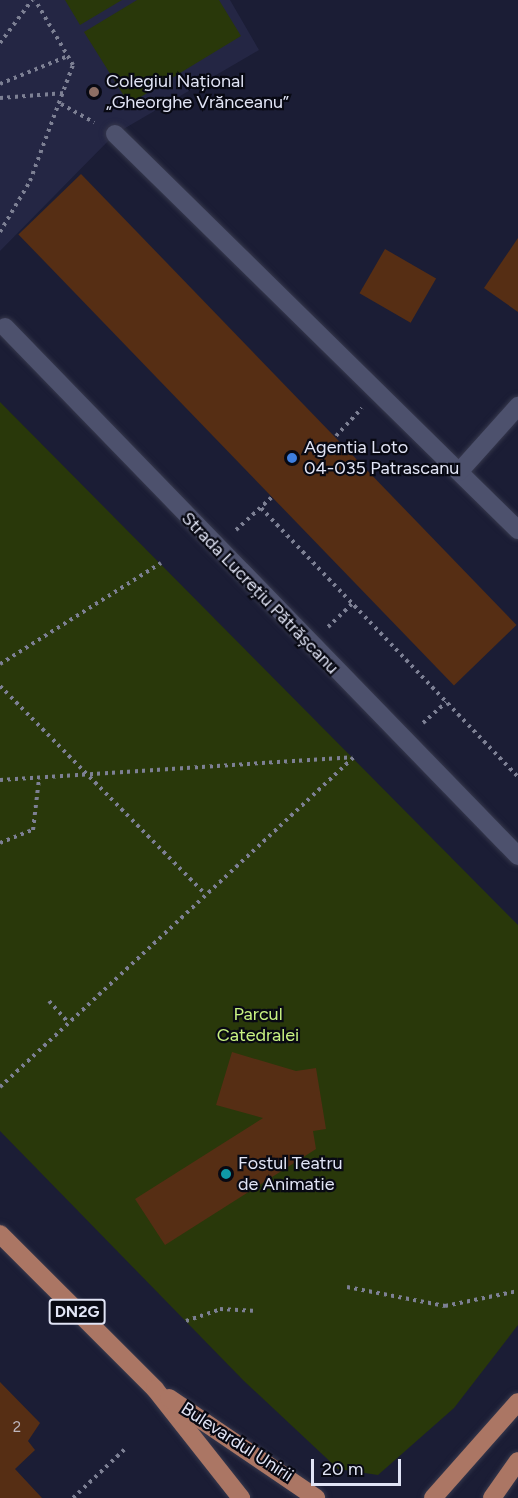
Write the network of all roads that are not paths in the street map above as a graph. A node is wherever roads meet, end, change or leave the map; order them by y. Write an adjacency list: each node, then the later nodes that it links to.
1 (116, 135): 4 (street)
2 (5, 327): 6 (street, Strada Lucrețiu Pătrășcanu)
3 (518, 406): 4 (street)
4 (459, 472): 5 (street)
5 (518, 530)
6 (518, 856)
7 (0, 1234): 8 (main road, Bulevardul Unirii / DN2G)
8 (155, 1389): 11 (main road, Bulevardul Unirii / DN2G); 12 (main road, Bulevardul Unirii / DN2G)
9 (518, 1402): 13 (main road)
10 (518, 1461): 14 (main road)
11 (241, 1498)
12 (316, 1498)
13 (433, 1498)
14 (492, 1498)

